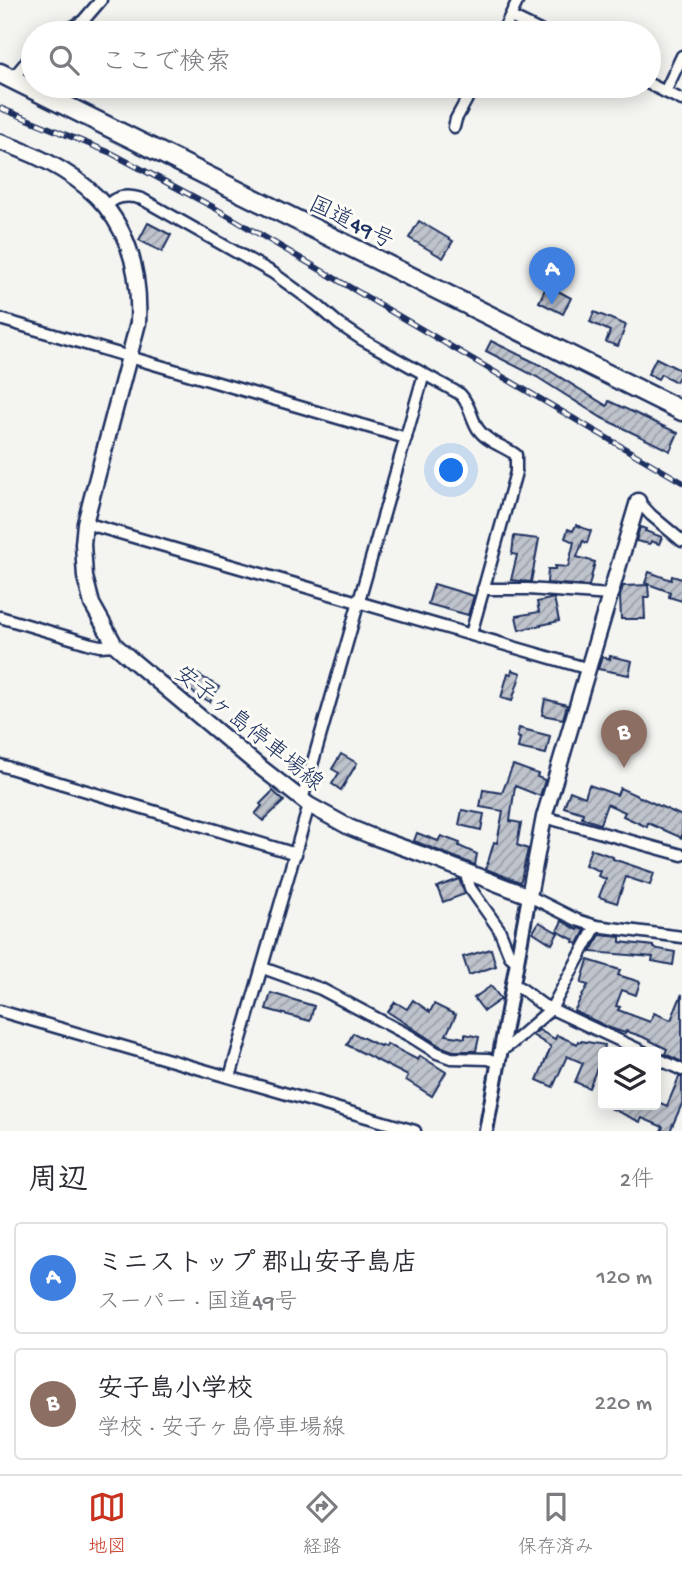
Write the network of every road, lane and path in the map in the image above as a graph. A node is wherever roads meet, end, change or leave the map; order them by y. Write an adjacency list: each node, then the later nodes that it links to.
1 (102, 0): 4 (street)
2 (518, 0): 3 (street)
3 (511, 17): 5 (street); 6 (street)
4 (83, 21)
5 (509, 21)
6 (519, 21)
7 (682, 56): 11 (street)
8 (21, 64): 9 (street)
9 (6, 76)
10 (661, 90): 11 (street)
11 (665, 92): 14 (street)
12 (50, 98): 21 (highway, 国道49号)
13 (467, 98): 15 (street)
14 (682, 100)
15 (454, 127)
16 (0, 142): 17 (main road, 安子ヶ島停車場線)
17 (106, 207): 19 (main road, 安子ヶ島停車場線); 20 (street)
18 (0, 319): 19 (street)
19 (130, 358): 22 (street); 24 (main road, 安子ヶ島停車場線)
20 (424, 374): 22 (street); 26 (street)
21 (682, 411)
22 (405, 438): 28 (street)
23 (638, 501): 25 (street); 27 (main road)
24 (85, 523): 28 (street); 31 (main road, 安子ヶ島停車場線)
25 (682, 541)
26 (483, 589): 27 (street); 30 (street)
27 (610, 595): 32 (main road)
28 (358, 602): 30 (street); 34 (street)
29 (0, 617): 31 (street)
30 (471, 634): 32 (street)
31 (115, 645): 34 (main road, 安子ヶ島停車場線)
32 (589, 669): 35 (main road)
33 (0, 765): 36 (street)
34 (305, 802): 36 (street); 38 (main road, 安子ヶ島停車場線)
35 (544, 817): 37 (street); 39 (main road)
36 (296, 854): 43 (street)
37 (682, 855)
38 (465, 871): 39 (main road, 安子ヶ島停車場線); 42 (street)
39 (529, 896): 40 (street); 42 (street)
40 (596, 926): 41 (street); 45 (street)
41 (682, 937)
42 (518, 963): 44 (street)
43 (263, 968): 48 (street); 51 (street)
44 (514, 985): 45 (street); 48 (street)
45 (551, 1009): 47 (street); 48 (street)
46 (0, 1011): 51 (street)
47 (632, 1047)
48 (499, 1056): 53 (street)
49 (661, 1060): 50 (street)
50 (682, 1070)
51 (230, 1077): 52 (street)
52 (415, 1131)
53 (485, 1131)

